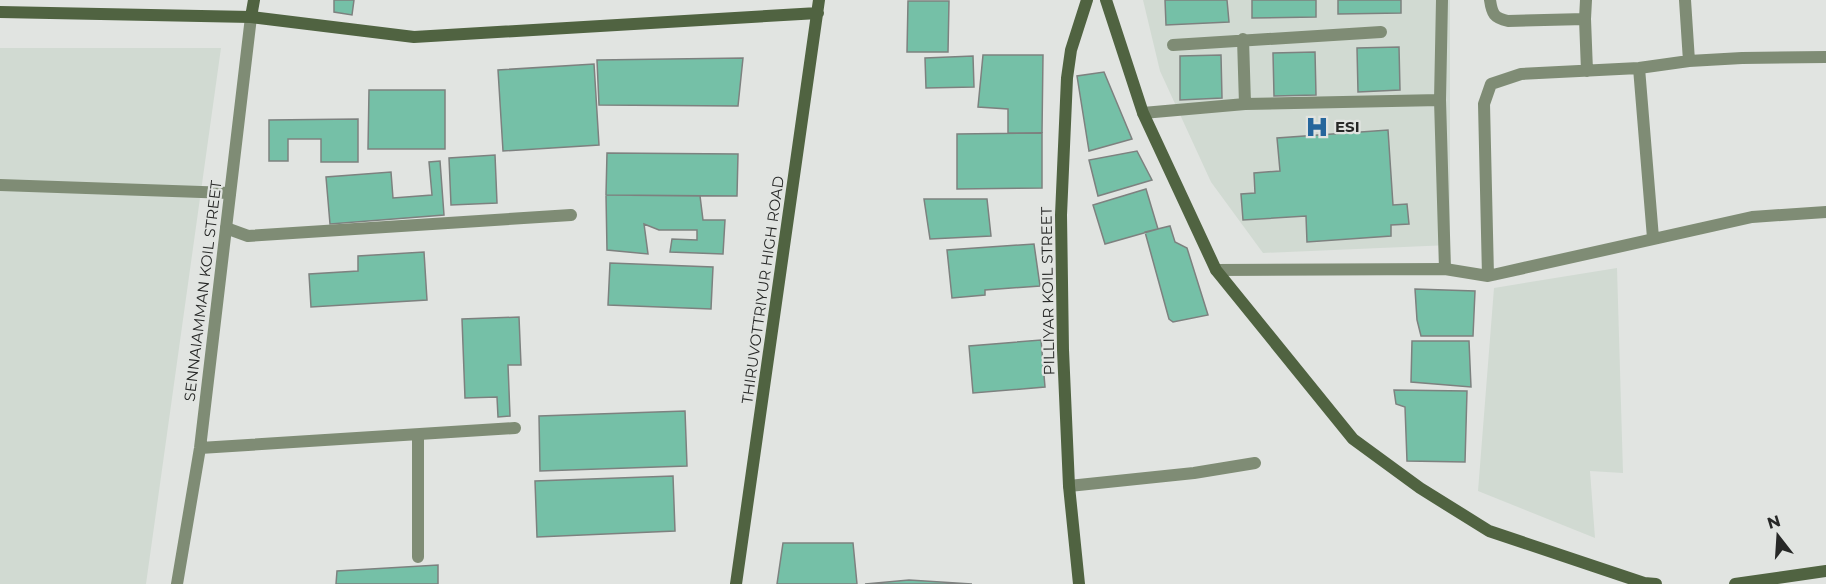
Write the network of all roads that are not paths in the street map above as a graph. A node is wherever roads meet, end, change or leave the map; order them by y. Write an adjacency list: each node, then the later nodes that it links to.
1 (254, 0): 10 (main road, SENNAIAMMAN KOIL STREET)
2 (1087, 0): 35 (main road, PILLIYAR KOIL STREET)
3 (1106, 0): 21 (main road)
4 (1442, 0): 19 (street)
5 (1490, 0): 11 (street)
6 (1586, 0): 11 (street)
7 (1685, 0): 16 (street)
8 (818, 6): 10 (main road); 39 (main road, THIRUVOTTRIYUR HIGH ROAD)
9 (0, 12): 10 (main road)
10 (251, 17): 23 (street, SENNAIAMMAN KOIL STREET)
11 (1585, 19): 18 (street)
12 (1382, 32): 13 (street)
13 (1243, 39): 14 (street); 20 (street)
14 (1173, 45)
15 (1826, 57): 16 (street)
16 (1689, 61): 17 (street)
17 (1639, 68): 18 (street); 27 (street)
18 (1587, 70): 30 (street)
19 (1440, 100): 20 (street); 28 (street)
20 (1245, 104): 21 (street)
21 (1143, 113): 29 (main road)
22 (0, 185): 23 (street)
23 (230, 193): 26 (street, SENNAIAMMAN KOIL STREET)
24 (1826, 212): 27 (street)
25 (571, 215): 26 (street)
26 (226, 228): 33 (street, SENNAIAMMAN KOIL STREET)
27 (1653, 238): 30 (street)
28 (1445, 269): 29 (street); 30 (street)
29 (1216, 270): 41 (main road)
30 (1488, 276)
31 (515, 428): 32 (street)
32 (418, 435): 33 (street); 36 (street)
33 (200, 448): 38 (street, SENNAIAMMAN KOIL STREET)
34 (1255, 463): 35 (street)
35 (1069, 486): 40 (main road, PILLIYAR KOIL STREET)
36 (418, 557)
37 (1826, 571): 42 (main road)
38 (177, 584)
39 (736, 584)
40 (1079, 584)
41 (1656, 584)
42 (1735, 584)

